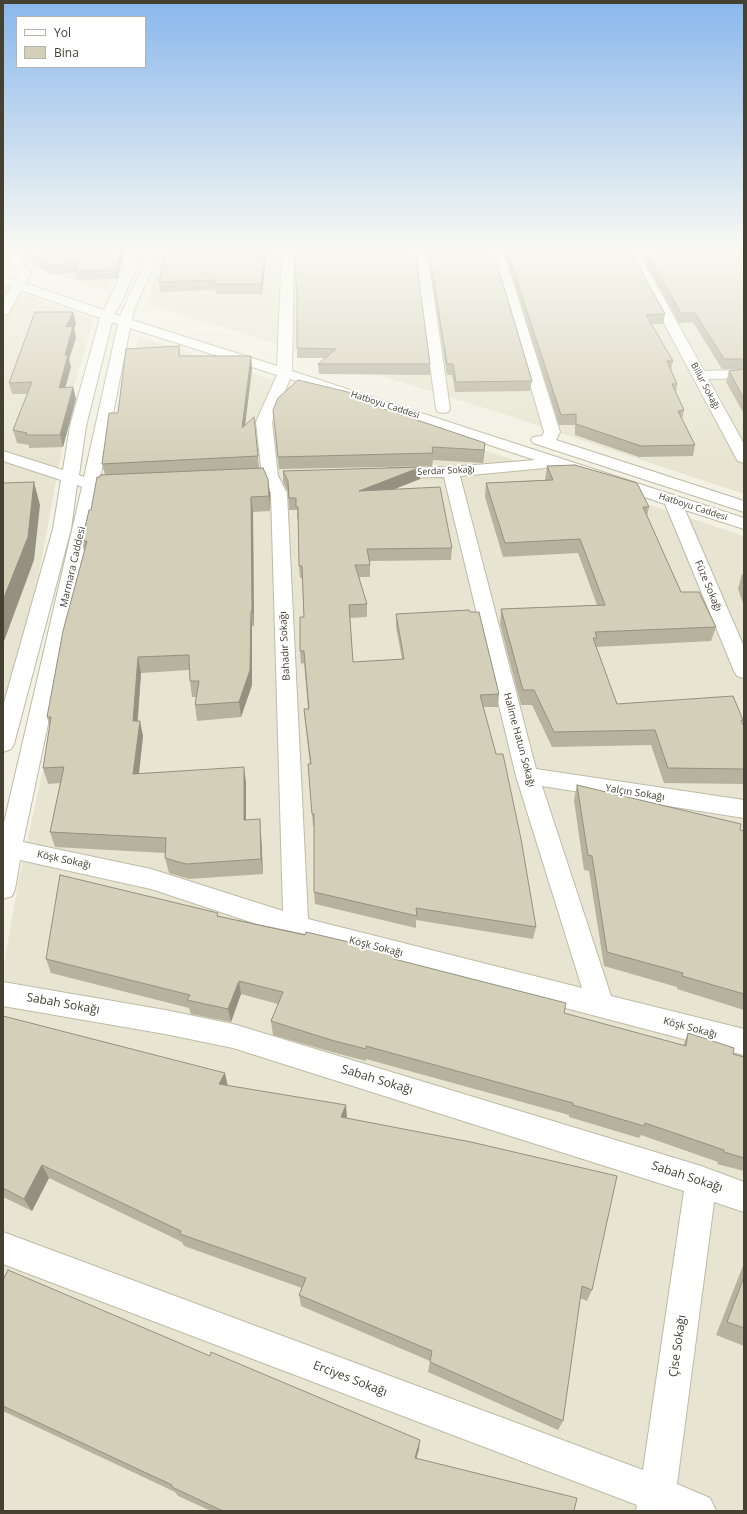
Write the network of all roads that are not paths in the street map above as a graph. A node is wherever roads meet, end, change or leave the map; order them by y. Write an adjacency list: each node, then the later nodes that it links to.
1 (111, 321): 22 (street, Marmara Caddesi)
2 (113, 321): 24 (street, Marmara Caddesi)
3 (152, 321): 8 (street, Hatboyu Caddesi)
4 (289, 321): 8 (street, Bahadır Sokağı)
5 (431, 321): 12 (street)
6 (517, 321): 15 (street)
7 (669, 321): 10 (street, Billur Sokağı)
8 (289, 364): 19 (street, Hatboyu Caddesi); 34 (street, Bahadır Sokağı)
9 (744, 374): 10 (street)
10 (699, 375): 18 (street, Billur Sokağı)
11 (428, 404): 12 (street, Hatboyu Caddesi)
12 (443, 409): 13 (street, Hatboyu Caddesi)
13 (458, 414)
14 (525, 436): 15 (street, Hatboyu Caddesi)
15 (550, 437): 16 (street, Hatboyu Caddesi)
16 (570, 450): 19 (street); 26 (street, Hatboyu Caddesi)
17 (3, 456): 22 (street)
18 (744, 458)
19 (560, 463): 20 (street, Serdar Sokağı); 25 (street, Hatboyu Caddesi)
20 (451, 472): 21 (street, Serdar Sokağı); 30 (street, Halime Hatun Sokağı)
21 (372, 474)
22 (71, 477): 24 (street); 29 (street, Marmara Caddesi)
23 (122, 483): 24 (street)
24 (91, 484): 32 (street, Marmara Caddesi)
25 (672, 500): 27 (street, Hatboyu Caddesi); 28 (street, Füze Sokağı)
26 (744, 507)
27 (744, 524)
28 (743, 665)
29 (3, 744)
30 (527, 776): 31 (street, Yalçın Sokağı); 36 (street, Halime Hatun Sokağı)
31 (744, 809)
32 (6, 846): 33 (street, Marmara Caddesi); 34 (street, Köşk Sokağı)
33 (3, 889)
34 (296, 926): 36 (street, Köşk Sokağı)
35 (3, 994): 38 (street, Sabah Sokağı)
36 (601, 1005): 37 (street, Köşk Sokağı)
37 (744, 1042)
38 (701, 1181): 39 (street, Sabah Sokağı); 41 (street, Çise Sokağı)
39 (744, 1197)
40 (3, 1248): 41 (street, Erciyes Sokağı)
41 (656, 1503): 42 (street, Erciyes Sokağı)
42 (697, 1511)

